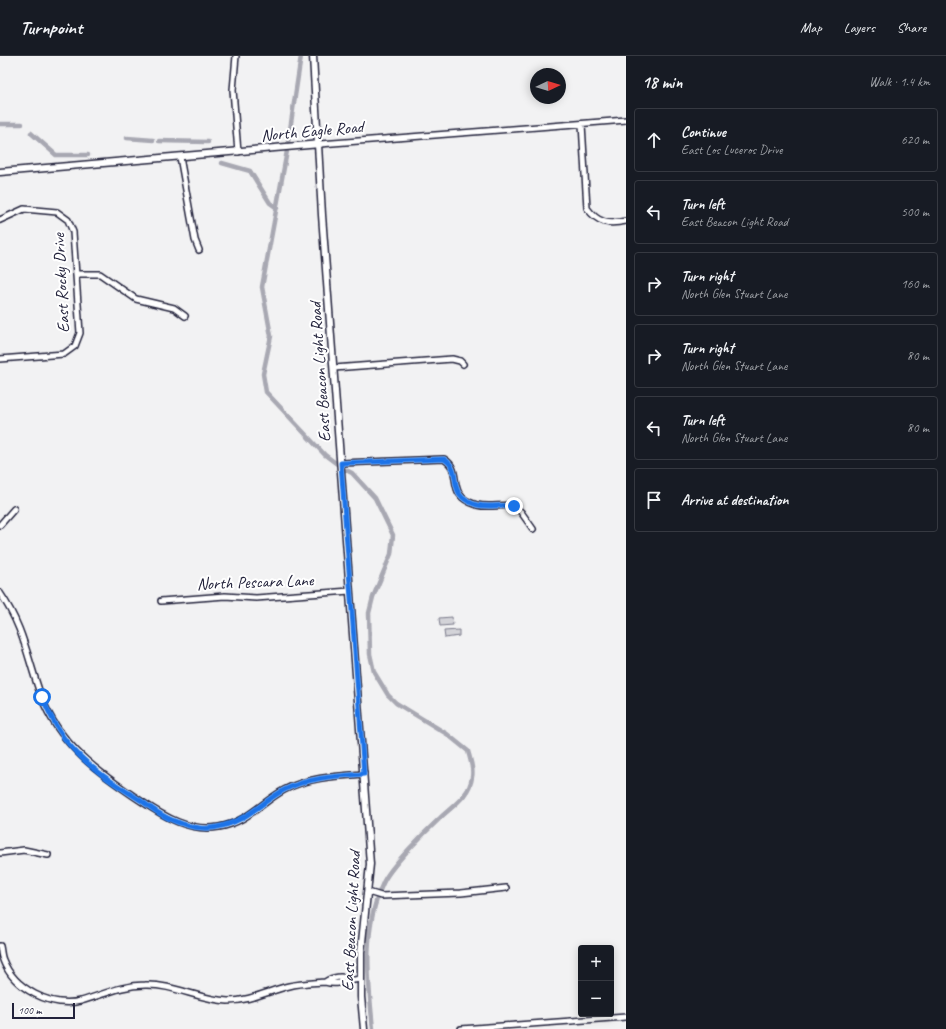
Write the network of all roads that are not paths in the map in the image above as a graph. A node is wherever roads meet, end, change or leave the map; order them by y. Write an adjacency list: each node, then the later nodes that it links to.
1 (236, 56): 6 (street)
2 (313, 56): 5 (main road, East Beacon Light Road)
3 (626, 120): 4 (street, North Eagle Road)
4 (582, 124): 5 (street, North Eagle Road); 10 (street)
5 (320, 144): 6 (main road, North Eagle Road); 16 (main road, East Beacon Light Road)
6 (238, 152): 7 (main road, North Eagle Road)
7 (180, 157): 8 (main road, North Eagle Road); 11 (street)
8 (0, 172)
9 (0, 220): 12 (street, East Rocky Drive)
10 (626, 221)
11 (199, 250)
12 (76, 274): 13 (street); 14 (street, East Rocky Drive)
13 (185, 316)
14 (0, 359)
15 (463, 364): 16 (street)
16 (334, 368): 17 (main road, East Beacon Light Road)
17 (341, 463): 20 (street); 21 (main road, East Beacon Light Road)
18 (14, 509): 19 (street)
19 (0, 525)
20 (533, 529)
21 (350, 591): 23 (street, North Pescara Lane); 24 (main road, East Beacon Light Road)
22 (0, 592): 24 (street)
23 (161, 601)
24 (364, 774): 28 (main road, East Beacon Light Road)
25 (0, 853): 26 (street)
26 (48, 855)
27 (506, 888): 28 (street)
28 (368, 892): 30 (main road, East Beacon Light Road)
29 (0, 946): 30 (street)
30 (361, 979): 32 (main road, East Beacon Light Road)
31 (626, 1017): 33 (street)
32 (364, 1029)
33 (461, 1029)

